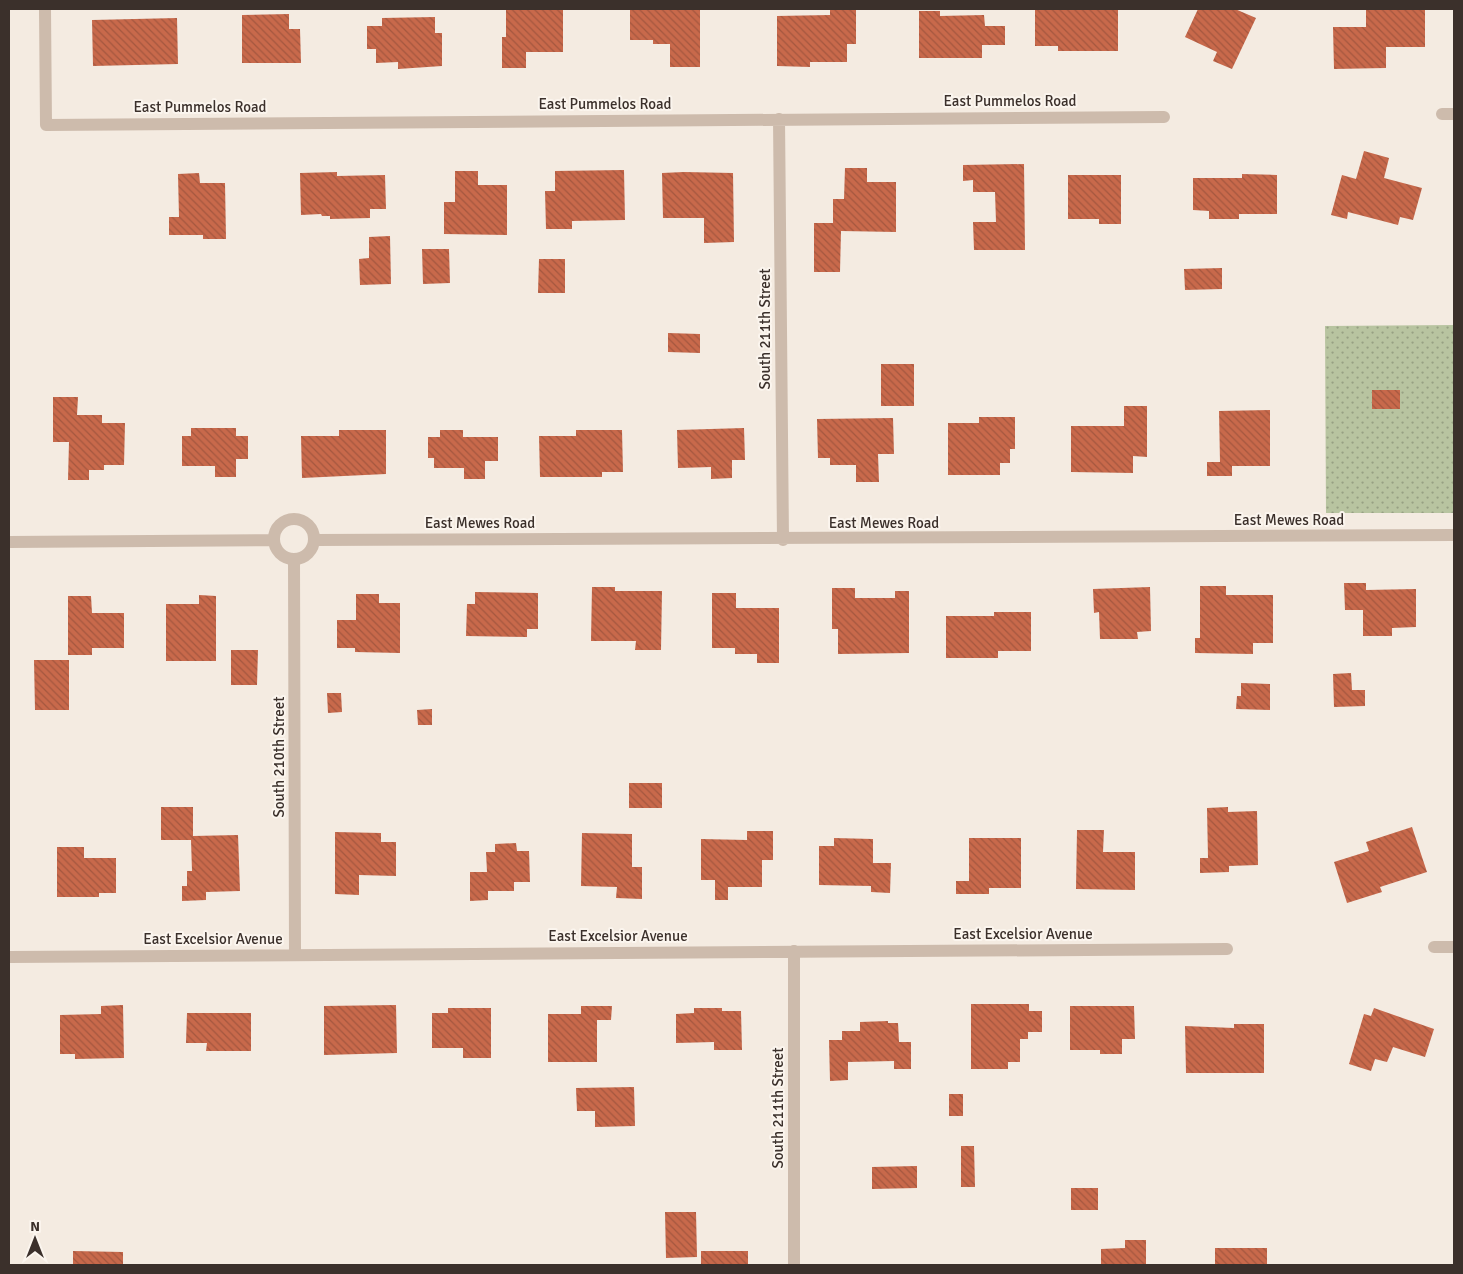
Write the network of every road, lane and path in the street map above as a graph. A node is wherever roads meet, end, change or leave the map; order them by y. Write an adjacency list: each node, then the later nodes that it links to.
1 (45, 9): 3 (street, East Pummelos Road)
2 (1164, 117): 3 (street, East Pummelos Road)
3 (779, 119): 7 (street, South 211th Street)
4 (1454, 535): 7 (street, East Mewes Road)
5 (274, 540): 6 (street); 8 (street); 9 (street)
6 (315, 540): 7 (street, East Mewes Road); 9 (street)
7 (783, 540)
8 (9, 542)
9 (294, 559): 14 (street, South 210th Street)
10 (1434, 947): 11 (street)
11 (1454, 947)
12 (1227, 949): 13 (street, East Excelsior Avenue)
13 (794, 951): 14 (street, East Excelsior Avenue); 16 (street, South 211th Street)
14 (295, 955): 15 (street, East Excelsior Avenue)
15 (9, 957)
16 (794, 1265)

